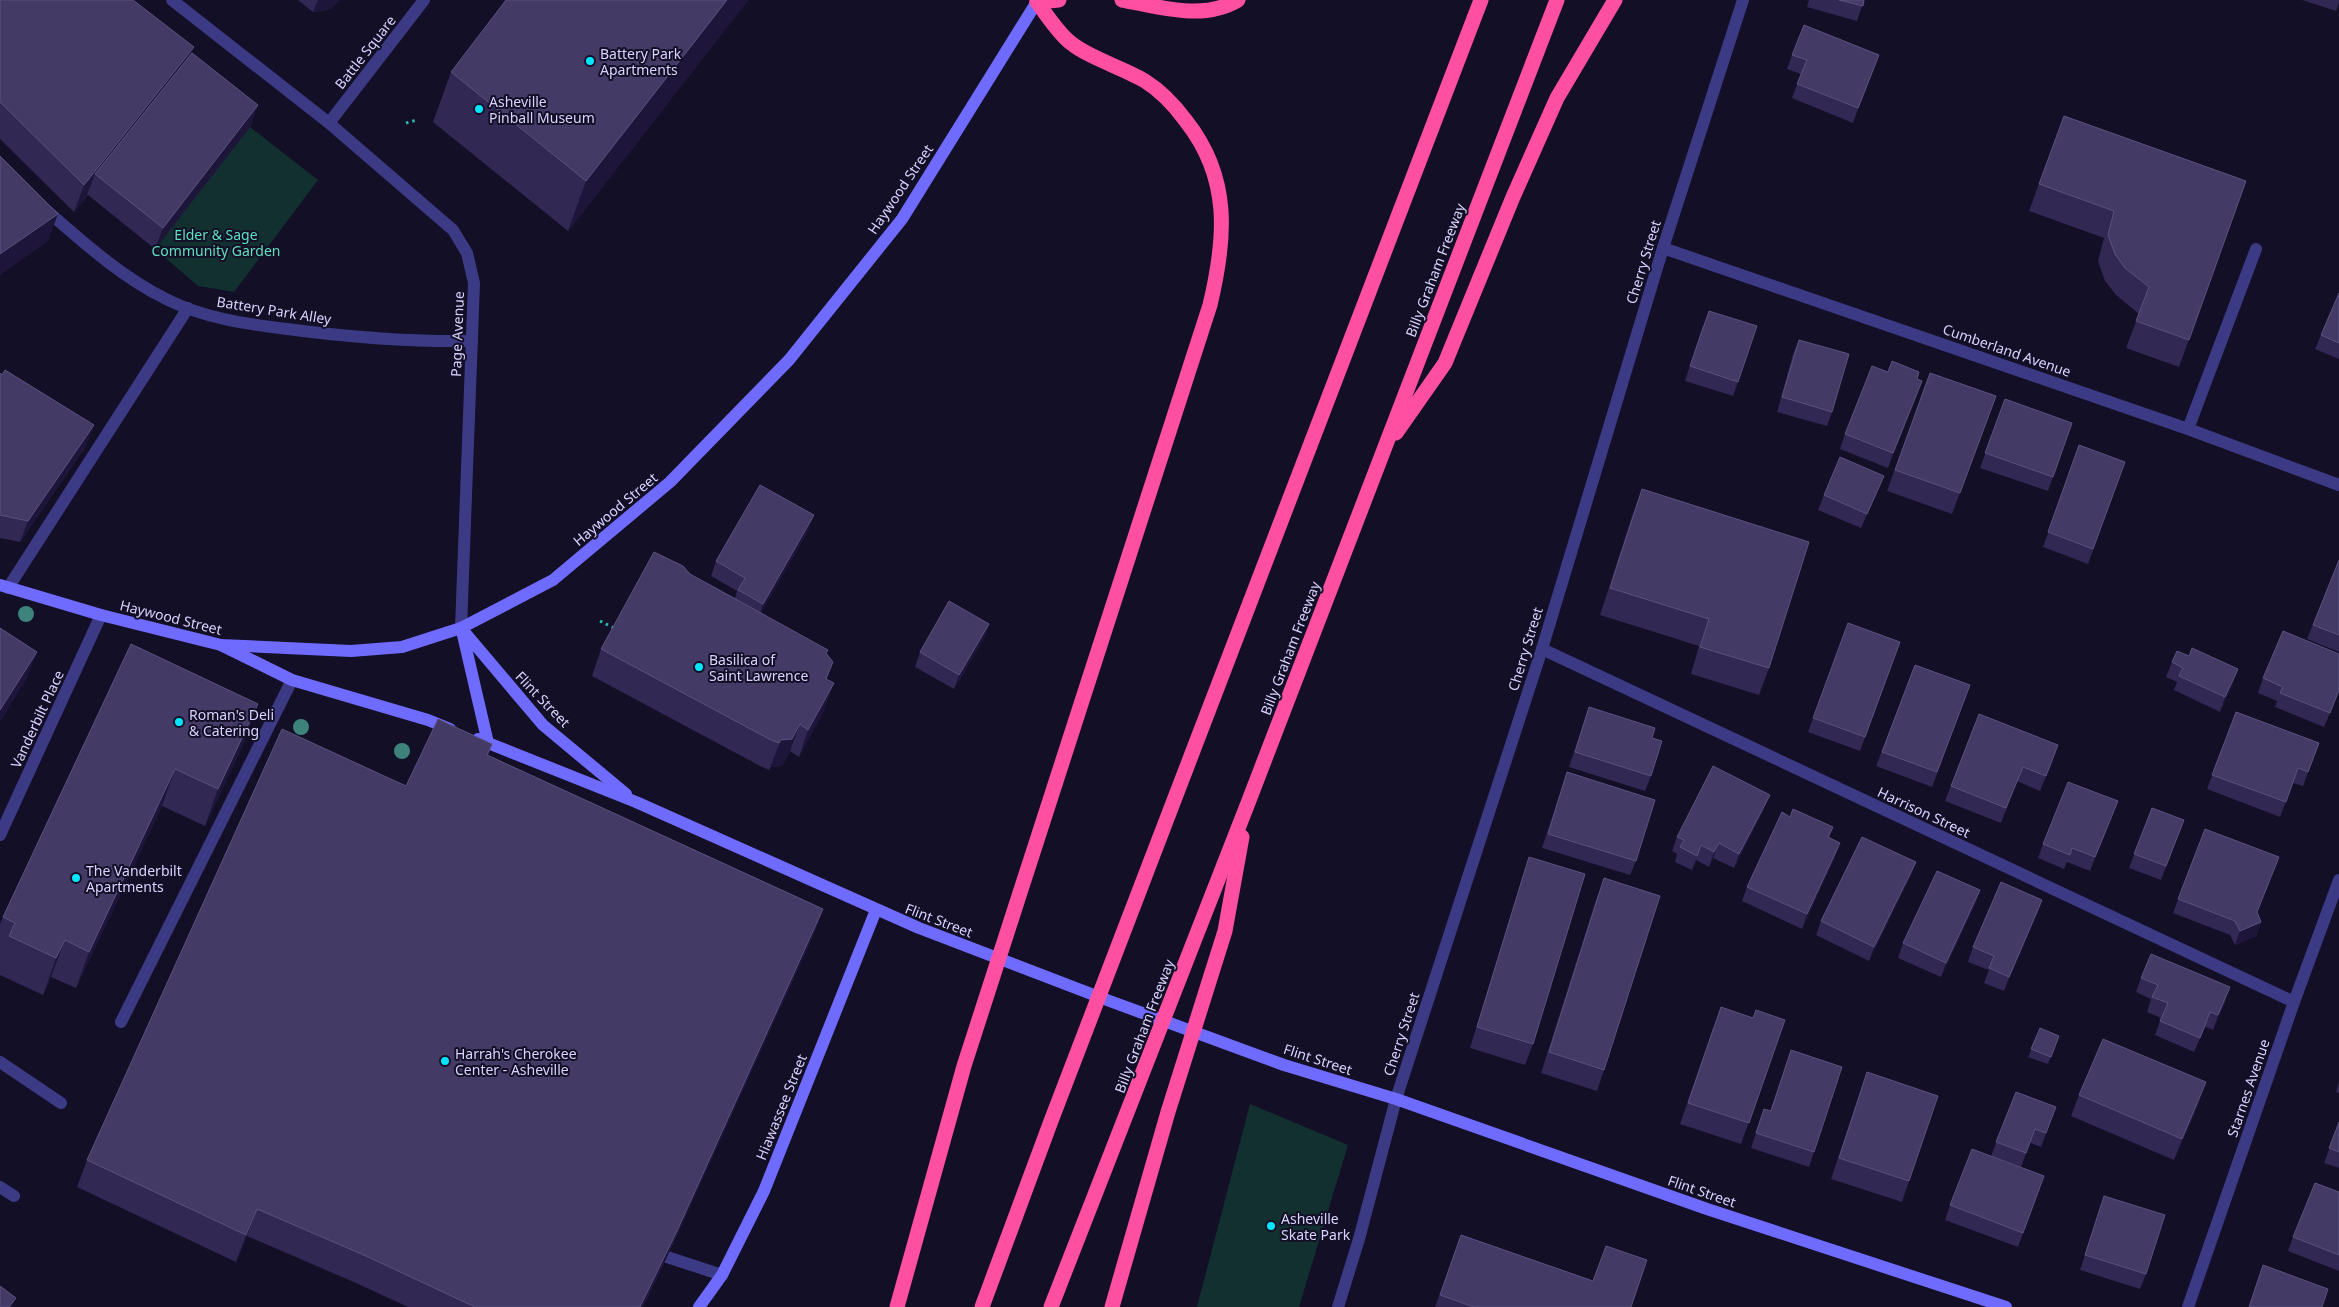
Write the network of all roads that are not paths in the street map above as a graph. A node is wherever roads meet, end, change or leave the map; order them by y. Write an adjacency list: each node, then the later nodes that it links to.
1 (172, 0): 11 (street, Page Avenue)
2 (424, 0): 11 (street, Battle Square)
3 (1059, 0): 10 (highway)
4 (1122, 0): 5 (highway)
5 (1238, 0)
6 (1481, 0): 43 (highway)
7 (1557, 0): 18 (highway, Billy Graham Freeway)
8 (1615, 0): 18 (highway)
9 (1743, 0): 13 (street, Cherry Street)
10 (1035, 1): 22 (street, Haywood Street); 42 (highway)
11 (329, 123): 16 (street, Page Avenue)
12 (33, 198): 15 (street, Battery Park Alley)
13 (1663, 248): 17 (street, Cumberland Avenue); 24 (street, Cherry Street)
14 (2256, 248): 17 (street)
15 (188, 308): 16 (street, Battery Park Alley); 20 (street)
16 (472, 341): 22 (street, Page Avenue)
17 (2188, 429): 19 (street, Cumberland Avenue)
18 (1382, 453): 28 (highway, Billy Graham Freeway)
19 (2339, 485)
20 (4, 587): 21 (street, Haywood Street)
21 (101, 615): 23 (street, Haywood Street); 29 (street, Vanderbilt Place)
22 (461, 628): 23 (street, Haywood Street); 26 (street, Page Avenue); 27 (street, Flint Street)
23 (220, 645): 25 (street, Flint Street)
24 (1542, 648): 32 (street, Harrison Street); 35 (street, Cherry Street)
25 (292, 680): 26 (street, Flint Street); 33 (street)
26 (488, 743): 27 (street, Flint Street)
27 (636, 802): 31 (street, Flint Street)
28 (1248, 803): 44 (highway, Billy Graham Freeway); 45 (highway)
29 (0, 835)
30 (2339, 880): 32 (street, Starnes Avenue)
31 (876, 910): 35 (street, Flint Street); 40 (street, Hiawassee Street)
32 (2294, 1002): 48 (street, Starnes Avenue)
33 (121, 1022)
34 (0, 1062): 36 (street)
35 (1396, 1099): 46 (street, Cherry Street); 47 (street, Flint Street)
36 (60, 1103)
37 (0, 1187): 38 (street)
38 (14, 1196)
39 (667, 1258): 40 (street)
40 (722, 1275): 41 (street, Hiawassee Street)
41 (700, 1307)
42 (897, 1307)
43 (982, 1307)
44 (1051, 1307)
45 (1112, 1307)
46 (1338, 1307)
47 (2006, 1307)
48 (2188, 1307)

